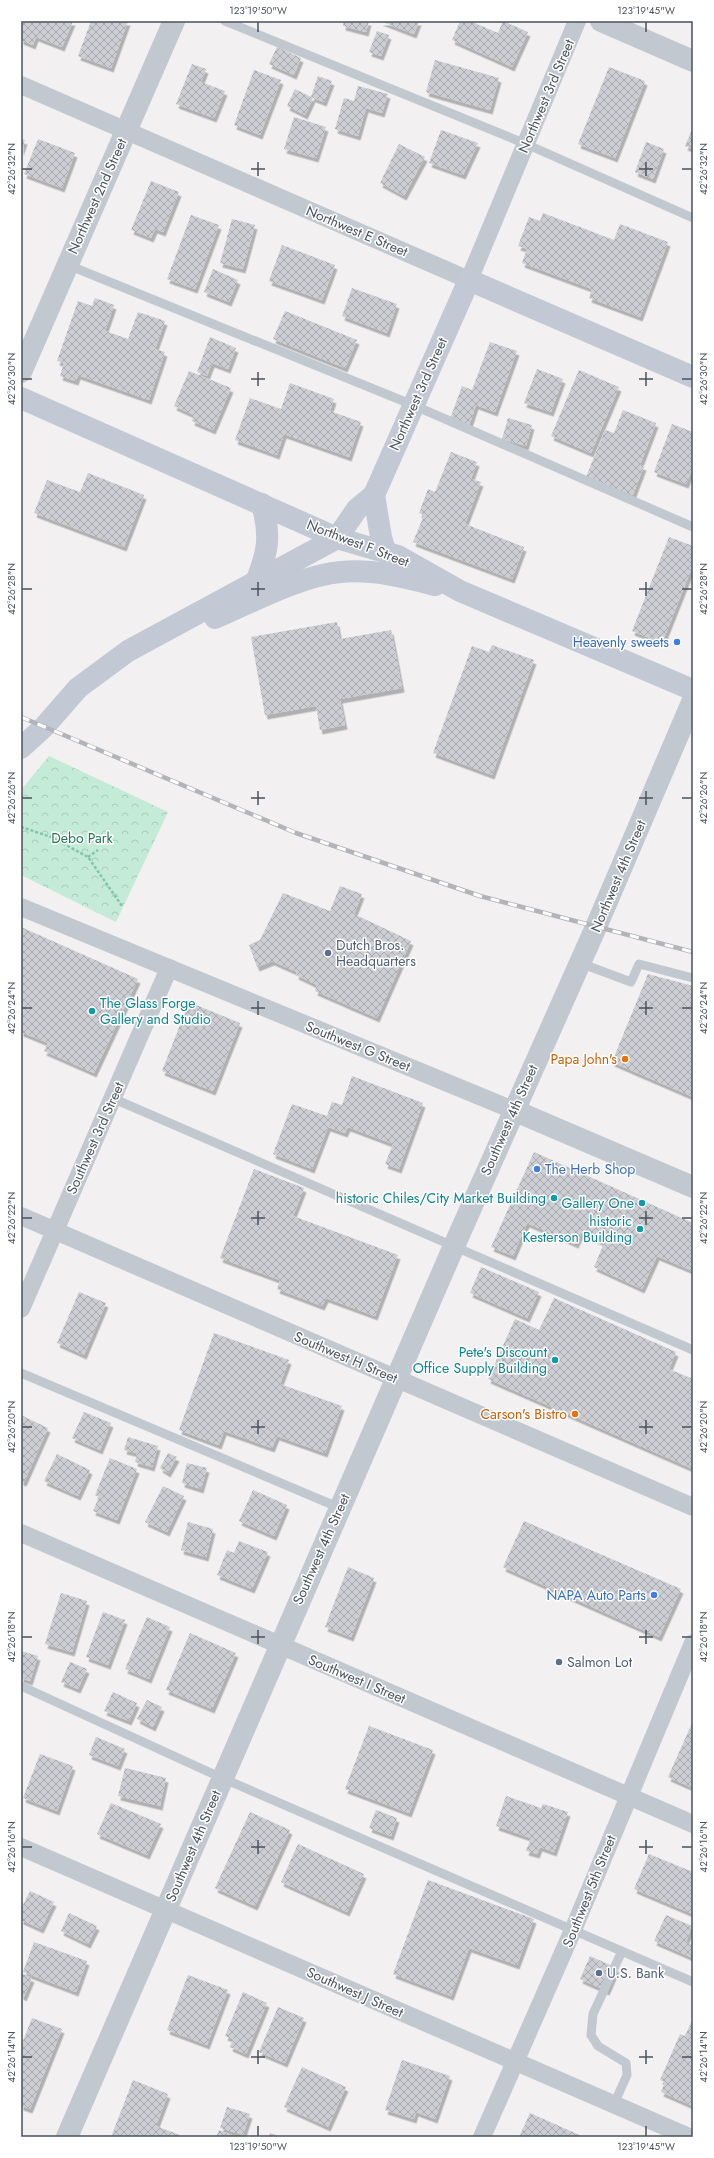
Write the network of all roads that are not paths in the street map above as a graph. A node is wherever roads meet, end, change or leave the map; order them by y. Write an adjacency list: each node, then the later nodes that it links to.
1 (174, 21): 7 (street, Northwest 2nd Street)
2 (225, 21): 8 (lane)
3 (577, 21): 8 (street, Northwest 3rd Street)
4 (601, 21): 5 (street)
5 (693, 61)
6 (21, 85): 7 (street, Northwest E Street)
7 (126, 131): 10 (street, Northwest 2nd Street); 11 (street, Northwest E Street)
8 (526, 144): 9 (lane); 11 (street, Northwest 3rd Street)
9 (693, 218)
10 (68, 264): 12 (street, Northwest 2nd Street); 15 (lane)
11 (469, 280): 13 (main road, Northwest E Street); 15 (main road, Northwest 3rd Street)
12 (21, 372)
13 (693, 377)
14 (21, 398): 17 (main road, Northwest F Street)
15 (413, 405): 16 (main road, Northwest 3rd Street); 18 (lane)
16 (374, 495): 19 (main road, Northwest 3rd Street); 20 (main road)
17 (262, 504): 19 (main road, Northwest F Street); 21 (main road)
18 (693, 528)
19 (337, 538): 20 (main road, Northwest F Street); 21 (main road, Northwest 3rd Street)
20 (385, 551): 22 (main road, Northwest F Street)
21 (256, 582): 23 (main road, Northwest 3rd Street)
22 (460, 591): 23 (main road, Northwest 3rd Street); 24 (main road, Northwest F Street)
23 (128, 651): 26 (main road, Northwest 3rd Street)
24 (693, 690)
25 (693, 700): 28 (street, Northwest 4th Street)
26 (21, 748)
27 (21, 907): 29 (street, Southwest G Street)
28 (580, 963): 30 (lane); 32 (street, Southwest 4th Street)
29 (169, 968): 31 (street, Southwest 3rd Street); 32 (street, Southwest G Street)
30 (693, 978)
31 (112, 1098): 35 (street, Southwest 3rd Street); 36 (lane)
32 (513, 1110): 33 (street, Southwest G Street); 36 (street, Southwest 4th Street)
33 (693, 1188)
34 (21, 1216): 35 (street, Southwest H Street)
35 (54, 1231): 37 (street, Southwest 3rd Street); 40 (street, Southwest H Street)
36 (454, 1246): 38 (lane); 40 (street, Southwest 4th Street)
37 (21, 1308)
38 (693, 1350)
39 (21, 1373): 42 (lane)
40 (396, 1379): 41 (street, Southwest H Street); 42 (street, Southwest 4th Street)
41 (693, 1507)
42 (340, 1508): 45 (street, Southwest 4th Street)
43 (21, 1533): 45 (street, Southwest I Street)
44 (693, 1643): 46 (street, Southwest 5th Street)
45 (279, 1645): 48 (street, Southwest 4th Street); 49 (street, Southwest I Street)
46 (689, 1662): 49 (street, Southwest 5th Street)
47 (21, 1686): 48 (lane)
48 (222, 1778): 52 (street, Southwest 4th Street); 53 (lane)
49 (628, 1795): 50 (street, Southwest I Street); 53 (street, Southwest 5th Street)
50 (693, 1824)
51 (21, 1847): 52 (street, Southwest J Street)
52 (166, 1909): 56 (street, Southwest J Street); 58 (street, Southwest 4th Street)
53 (573, 1930): 54 (lane); 56 (street, Southwest 5th Street)
54 (622, 1951): 55 (lane); 57 (lane)
55 (693, 1982)
56 (515, 2062): 57 (street, Southwest J Street); 59 (street, Southwest 5th Street)
57 (614, 2104): 60 (street, Southwest J Street)
58 (67, 2137)
59 (482, 2137)
60 (689, 2137)

